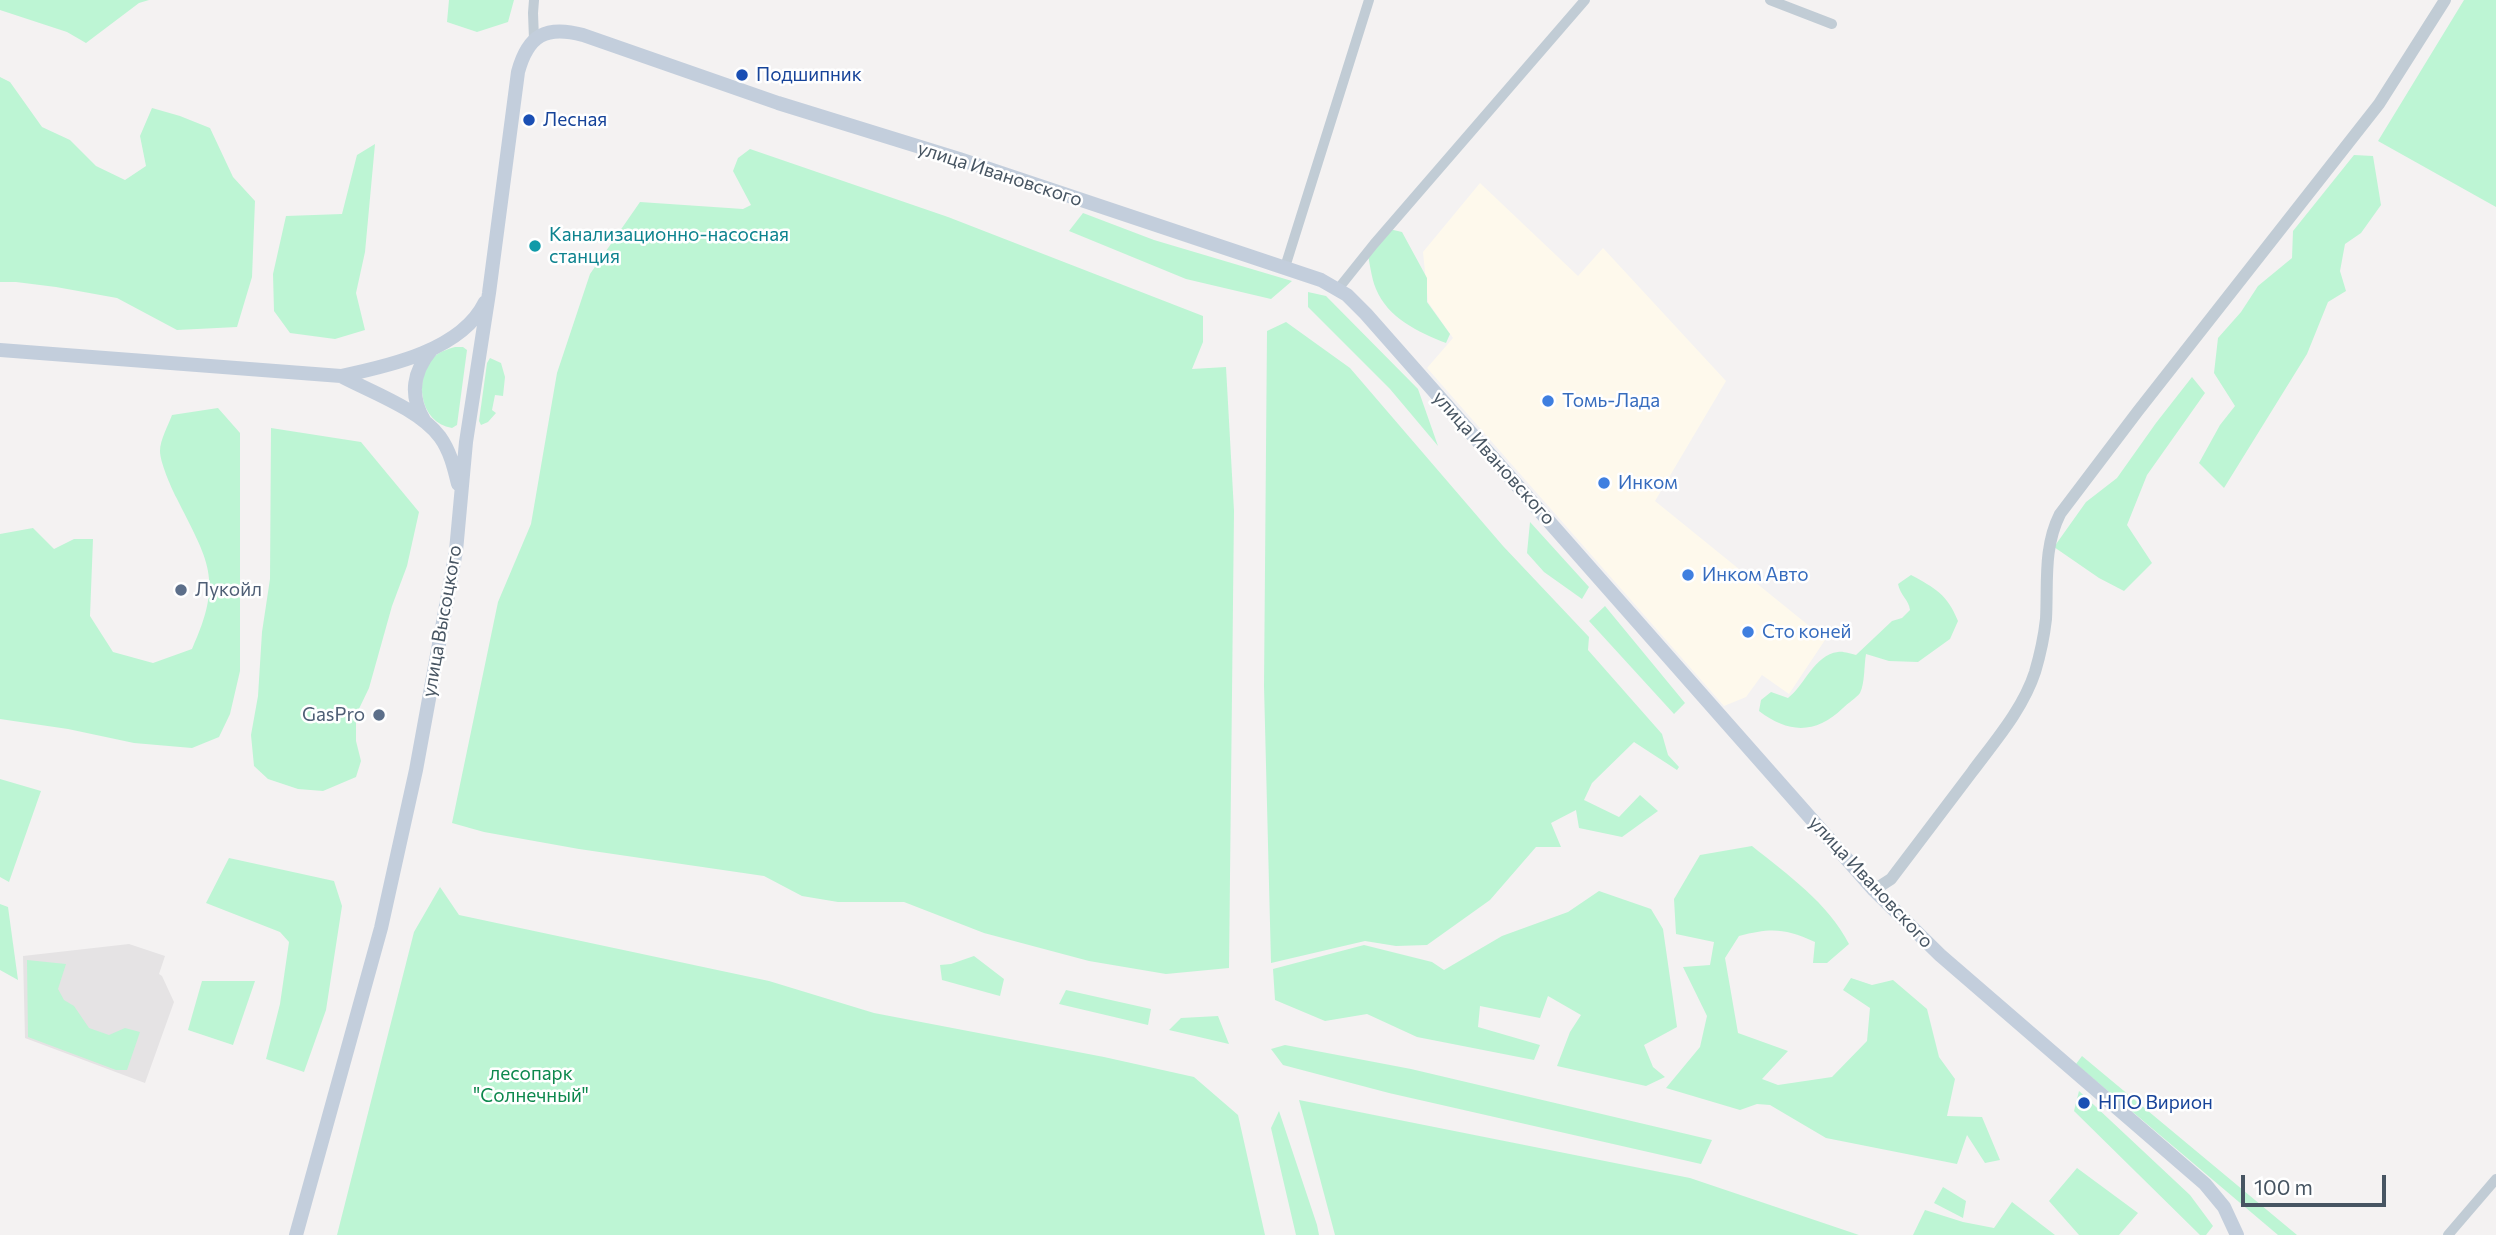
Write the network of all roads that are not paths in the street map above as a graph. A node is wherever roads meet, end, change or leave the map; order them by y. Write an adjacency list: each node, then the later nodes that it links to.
1 (534, 0): 7 (street, улица Высоцкого)
2 (1369, 0): 8 (street)
3 (1585, 0): 9 (street)
4 (1770, 0): 6 (street)
5 (2445, 0): 19 (street)
6 (1832, 24)
7 (534, 39): 8 (main road, улица Ивановского); 10 (main road, улица Высоцкого)
8 (1285, 267): 9 (main road, улица Ивановского)
9 (1338, 289): 19 (main road, улица Ивановского)
10 (489, 293): 11 (main road, улица Высоцкого); 12 (main road)
11 (482, 338): 12 (main road); 17 (main road, улица Высоцкого)
12 (438, 345): 14 (main road); 15 (main road)
13 (0, 350): 14 (main road)
14 (341, 376): 15 (main road)
15 (427, 424): 16 (main road)
16 (440, 437): 17 (main road); 18 (main road)
17 (466, 442): 18 (main road, улица Высоцкого)
18 (460, 492): 21 (main road, улица Высоцкого)
19 (1874, 890): 22 (main road, улица Ивановского)
20 (2496, 1179): 23 (street)
21 (296, 1235)
22 (2237, 1235)
23 (2448, 1235)

